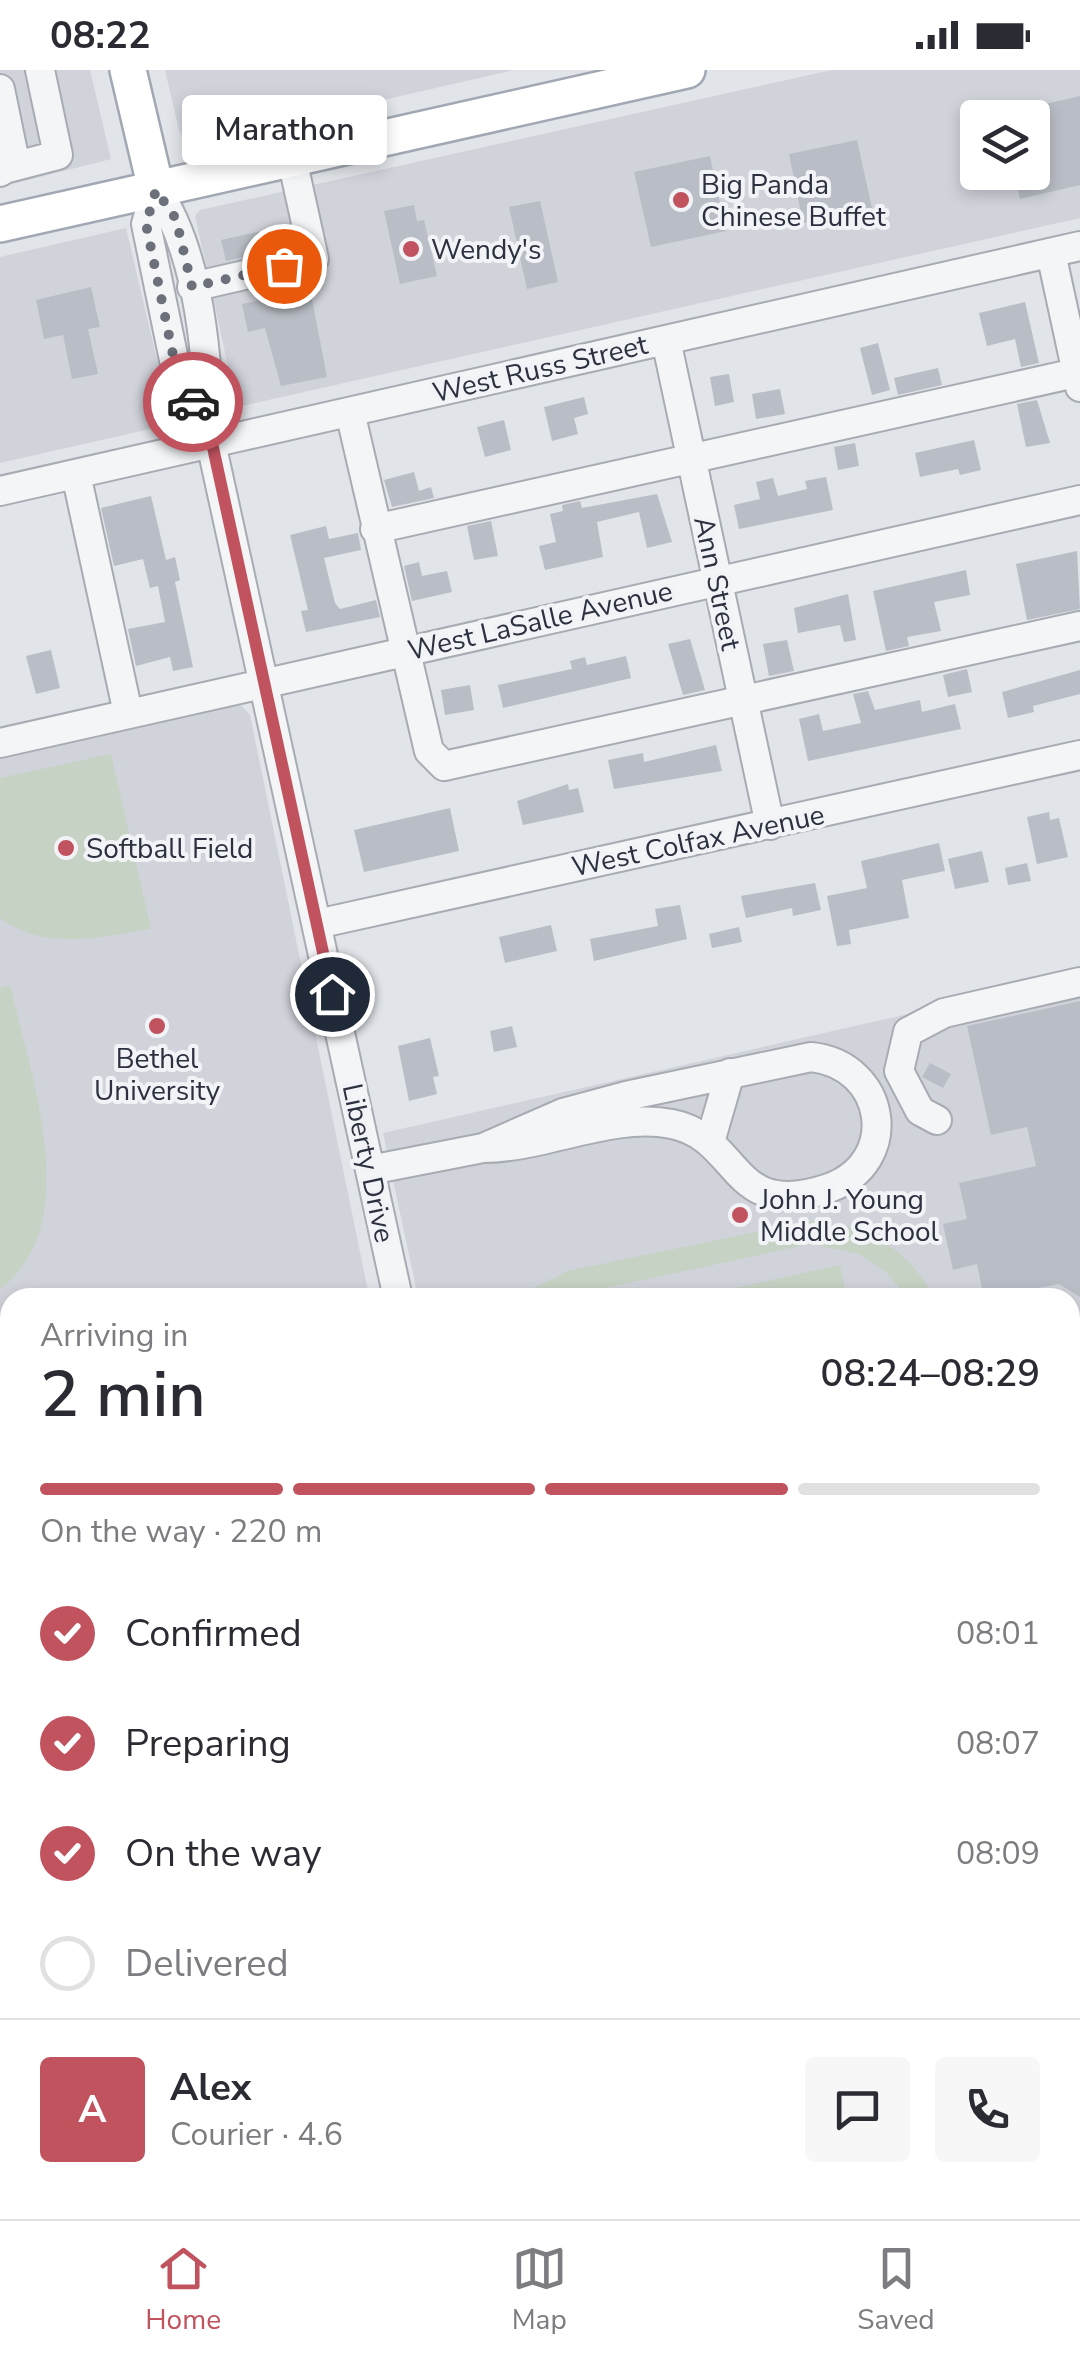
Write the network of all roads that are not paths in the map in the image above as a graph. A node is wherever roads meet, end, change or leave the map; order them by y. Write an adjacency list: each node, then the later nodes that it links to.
1 (40, 70): 7 (street)
2 (128, 70): 8 (main road)
3 (687, 70): 4 (main road)
4 (593, 80): 6 (main road)
5 (0, 89): 7 (street)
6 (292, 159): 8 (main road); 12 (street)
7 (4, 170)
8 (156, 190): 9 (main road); 12 (street, Liberty Drive); 16 (street, Liberty Drive)
9 (0, 224)
10 (1080, 246): 11 (street, West Russ Street)
11 (1051, 252): 13 (street, West Russ Street); 14 (street)
12 (192, 287): 16 (street, Liberty Drive)
13 (666, 340): 15 (street, West Russ Street); 17 (street, Ann Street)
14 (1079, 378): 17 (street)
15 (350, 412): 16 (street, West Russ Street); 21 (street)
16 (212, 443): 18 (street, West Russ Street); 25 (street, Liberty Drive)
17 (692, 460): 21 (street); 22 (street, Ann Street)
18 (76, 474): 19 (street, West Russ Street); 27 (street)
19 (0, 491)
20 (1080, 500): 22 (street, West LaSalle Avenue)
21 (375, 529): 24 (street)
22 (717, 580): 24 (street, West LaSalle Avenue); 26 (street, Ann Street)
23 (1080, 626): 26 (street)
24 (404, 650): 25 (street, West LaSalle Avenue); 26 (street)
25 (264, 682): 27 (street, West LaSalle Avenue); 31 (street, Liberty Drive)
26 (743, 702): 30 (street, Ann Street)
27 (128, 714): 28 (street, West LaSalle Avenue)
28 (0, 743)
29 (1080, 755): 30 (street, West Colfax Avenue)
30 (770, 825): 31 (street, West Colfax Avenue)
31 (316, 924): 37 (street, Liberty Drive)
32 (1080, 982): 34 (street)
33 (730, 1074): 35 (street); 35 (street); 36 (street)
34 (937, 1120)
35 (710, 1142): 36 (street)
36 (482, 1148): 37 (street)
37 (370, 1170): 38 (street, Liberty Drive)
38 (396, 1288)

